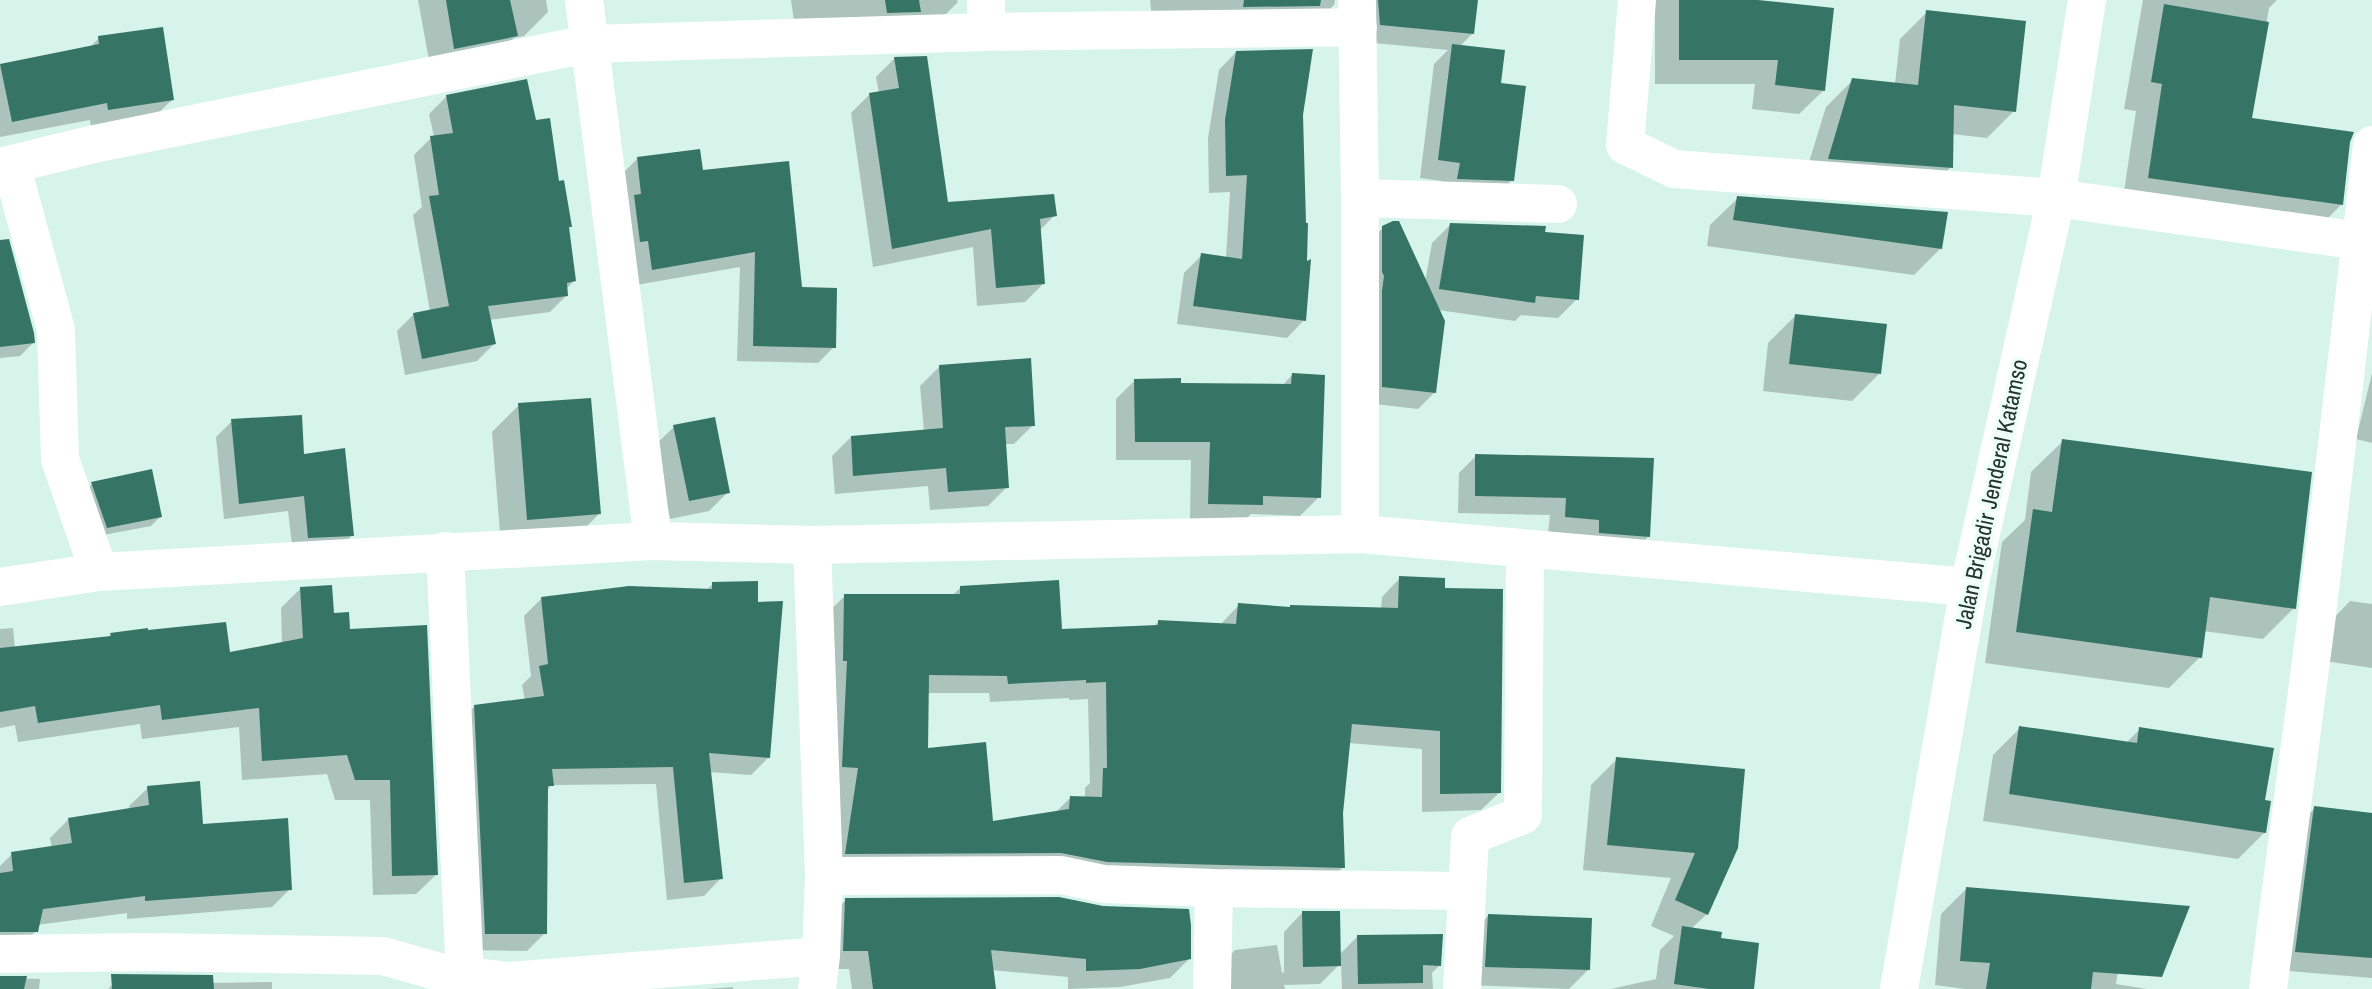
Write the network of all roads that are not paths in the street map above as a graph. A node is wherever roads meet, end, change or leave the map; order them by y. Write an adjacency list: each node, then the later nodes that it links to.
1 (584, 0): 6 (street)
2 (1637, 0): 10 (street)
3 (2087, 0): 10 (street, Jalan Brigadir Jenderal Katamso)
4 (1358, 13): 5 (street); 9 (street)
5 (986, 16): 6 (street)
6 (588, 44): 8 (street); 14 (street)
7 (2372, 145): 12 (street)
8 (6, 166): 18 (street)
9 (1360, 198): 11 (street); 13 (street)
10 (2056, 198): 12 (street); 20 (street, Jalan Brigadir Jenderal Katamso)
11 (1558, 204)
12 (2360, 241): 31 (street)
13 (1360, 534): 15 (street); 16 (street)
14 (653, 541): 15 (street); 17 (street)
15 (812, 545): 21 (street)
16 (1525, 549): 20 (street); 23 (street)
17 (445, 551): 18 (street); 27 (street)
18 (99, 572): 19 (street)
19 (0, 587)
20 (1969, 587): 30 (street, Jalan Brigadir Jenderal Katamso)
21 (824, 876): 22 (street); 26 (street)
22 (1214, 888): 23 (street); 28 (street)
23 (1467, 891): 29 (street)
24 (0, 954): 25 (street)
25 (384, 972): 27 (street)
26 (819, 972): 27 (street)
27 (465, 976)
28 (1212, 989)
29 (1462, 989)
30 (1899, 989)
31 (2268, 989)

